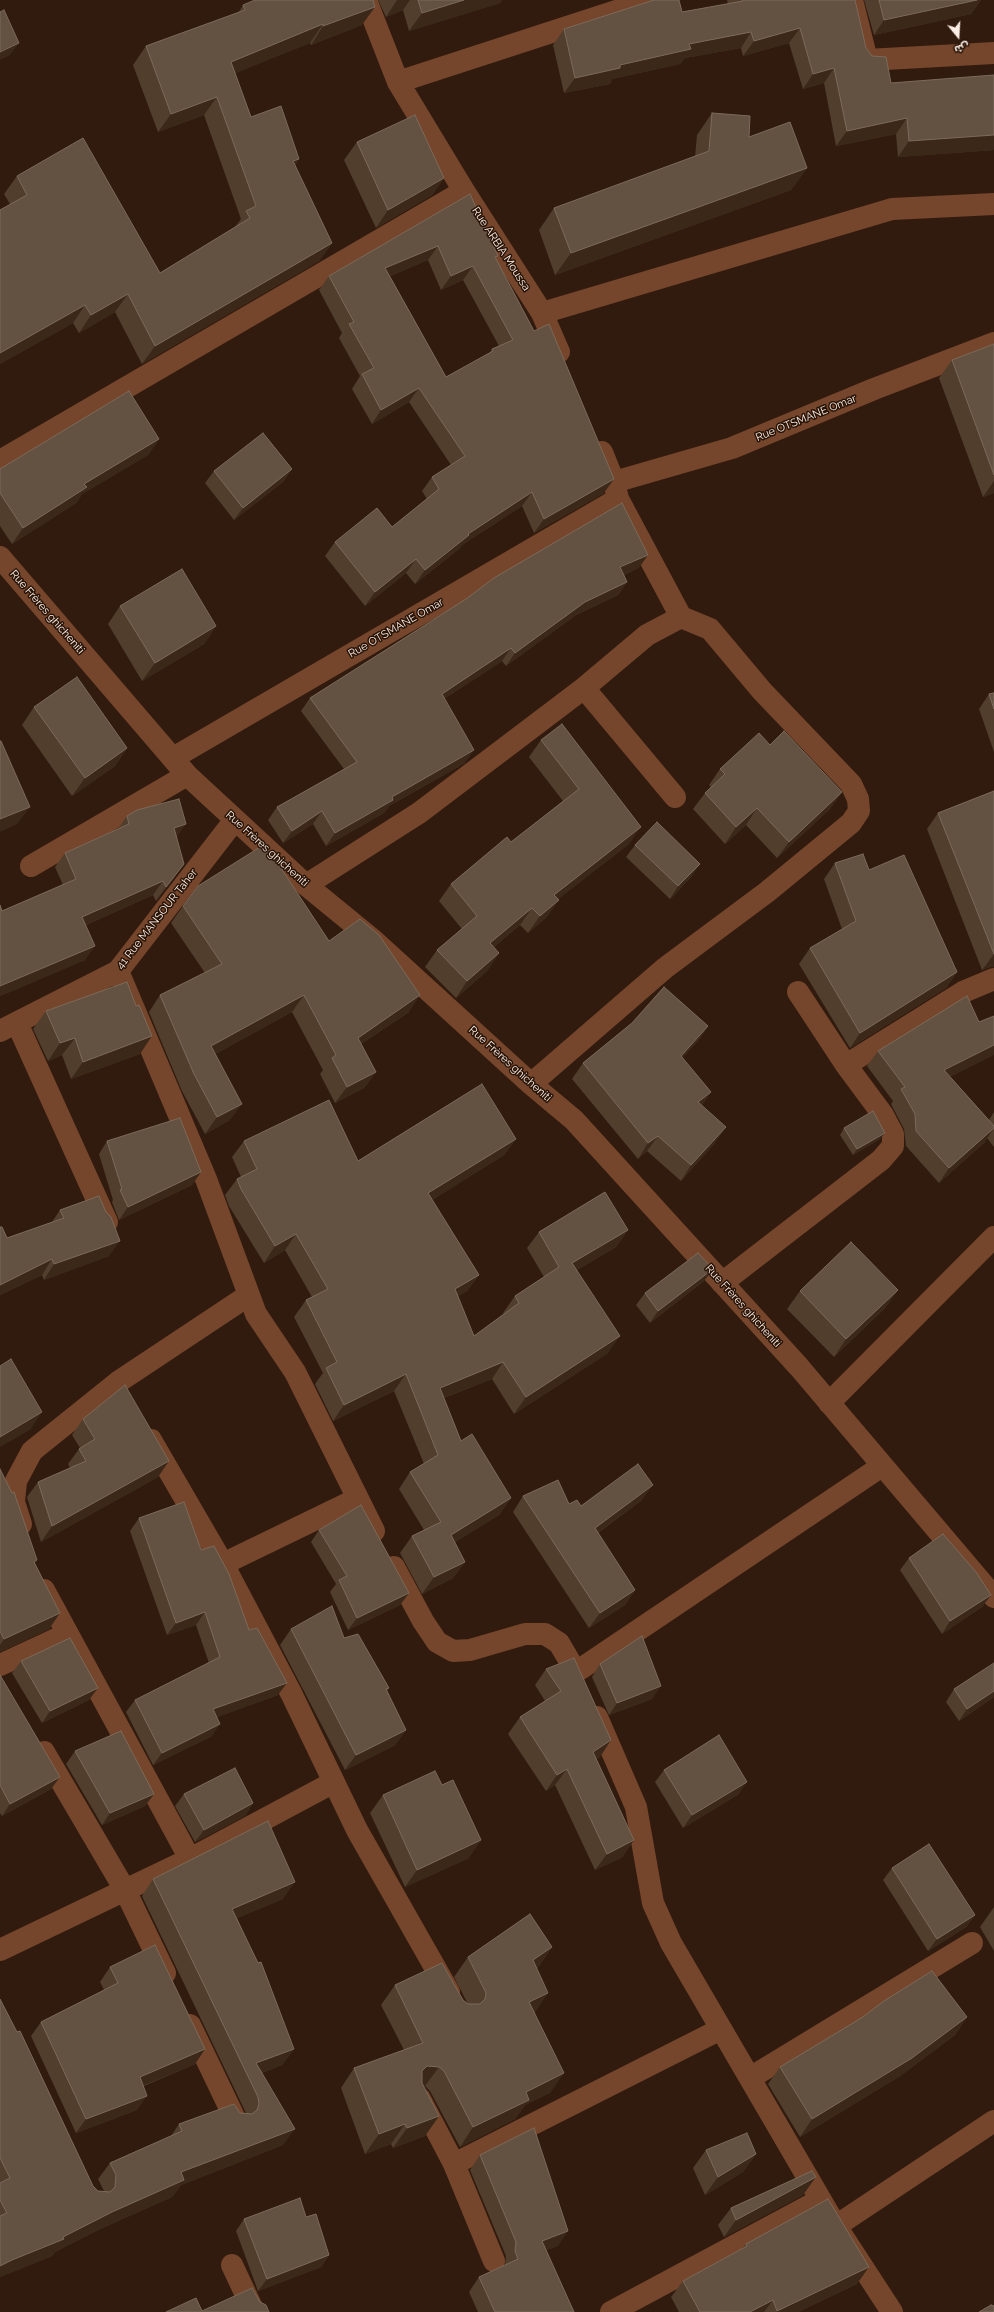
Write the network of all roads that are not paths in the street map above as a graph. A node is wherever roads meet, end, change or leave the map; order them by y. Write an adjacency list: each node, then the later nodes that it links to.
1 (366, 0): 5 (street, Rue ARBIA Moussa)
2 (650, 0): 5 (street)
3 (852, 0): 4 (street)
4 (994, 53)
5 (398, 82): 6 (street, Rue ARBIA Moussa)
6 (464, 191): 8 (street, Rue ARBIA Moussa); 12 (street)
7 (994, 204): 8 (street)
8 (542, 313): 10 (street, Rue ARBIA Moussa)
9 (994, 343): 13 (street, Rue OTSMANE Omar)
10 (567, 371)
11 (592, 430): 13 (street)
12 (0, 460)
13 (616, 490): 15 (street); 17 (street, Rue OTSMANE Omar)
14 (0, 556): 17 (street, Rue Frères ghicheniti)
15 (681, 617): 16 (street); 28 (street)
16 (584, 688): 19 (street); 22 (street)
17 (174, 758): 18 (street, Rue Frères ghicheniti)
18 (187, 775): 20 (street, Rue Frères ghicheniti); 21 (street)
19 (675, 797)
20 (234, 820): 22 (street, Rue Frères ghicheniti); 23 (street, 41 Rue MANSOUR Taher)
21 (30, 866)
22 (306, 885): 28 (street, Rue Frères ghicheniti)
23 (118, 971): 26 (street, 41 Rue MANSOUR Taher); 32 (street)
24 (994, 979): 27 (street)
25 (798, 992): 27 (street)
26 (8, 1027): 29 (street)
27 (846, 1065): 31 (street)
28 (531, 1084): 31 (street, Rue Frères ghicheniti)
29 (107, 1222)
30 (994, 1237): 35 (street)
31 (722, 1283): 35 (street, Rue Frères ghicheniti)
32 (249, 1295): 33 (street); 38 (street)
33 (118, 1382): 34 (street); 39 (street)
34 (129, 1402)
35 (830, 1403): 37 (street, Rue Frères ghicheniti)
36 (141, 1422): 40 (street)
37 (882, 1466): 42 (street, Rue Frères ghicheniti); 44 (street)
38 (357, 1500): 40 (street); 44 (street)
39 (26, 1541)
40 (223, 1564): 47 (street)
41 (36, 1568): 43 (street)
42 (994, 1597)
43 (67, 1634): 45 (street); 48 (street)
44 (576, 1672): 53 (street)
45 (1, 1675)
46 (32, 1732): 49 (street)
47 (334, 1782): 48 (street); 52 (street)
48 (190, 1858): 49 (street)
49 (125, 1890): 51 (street); 56 (street)
50 (972, 1943): 54 (street)
51 (0, 1950)
52 (457, 2006)
53 (721, 2029): 54 (street); 58 (street)
54 (750, 2078): 59 (street)
55 (419, 2097): 58 (street)
56 (235, 2119)
57 (994, 2121): 60 (street)
58 (454, 2164): 61 (street)
59 (820, 2200): 60 (street); 64 (street)
60 (836, 2226): 65 (street)
61 (494, 2261)
62 (232, 2265): 63 (street)
63 (254, 2312)
64 (611, 2312)
65 (892, 2312)

